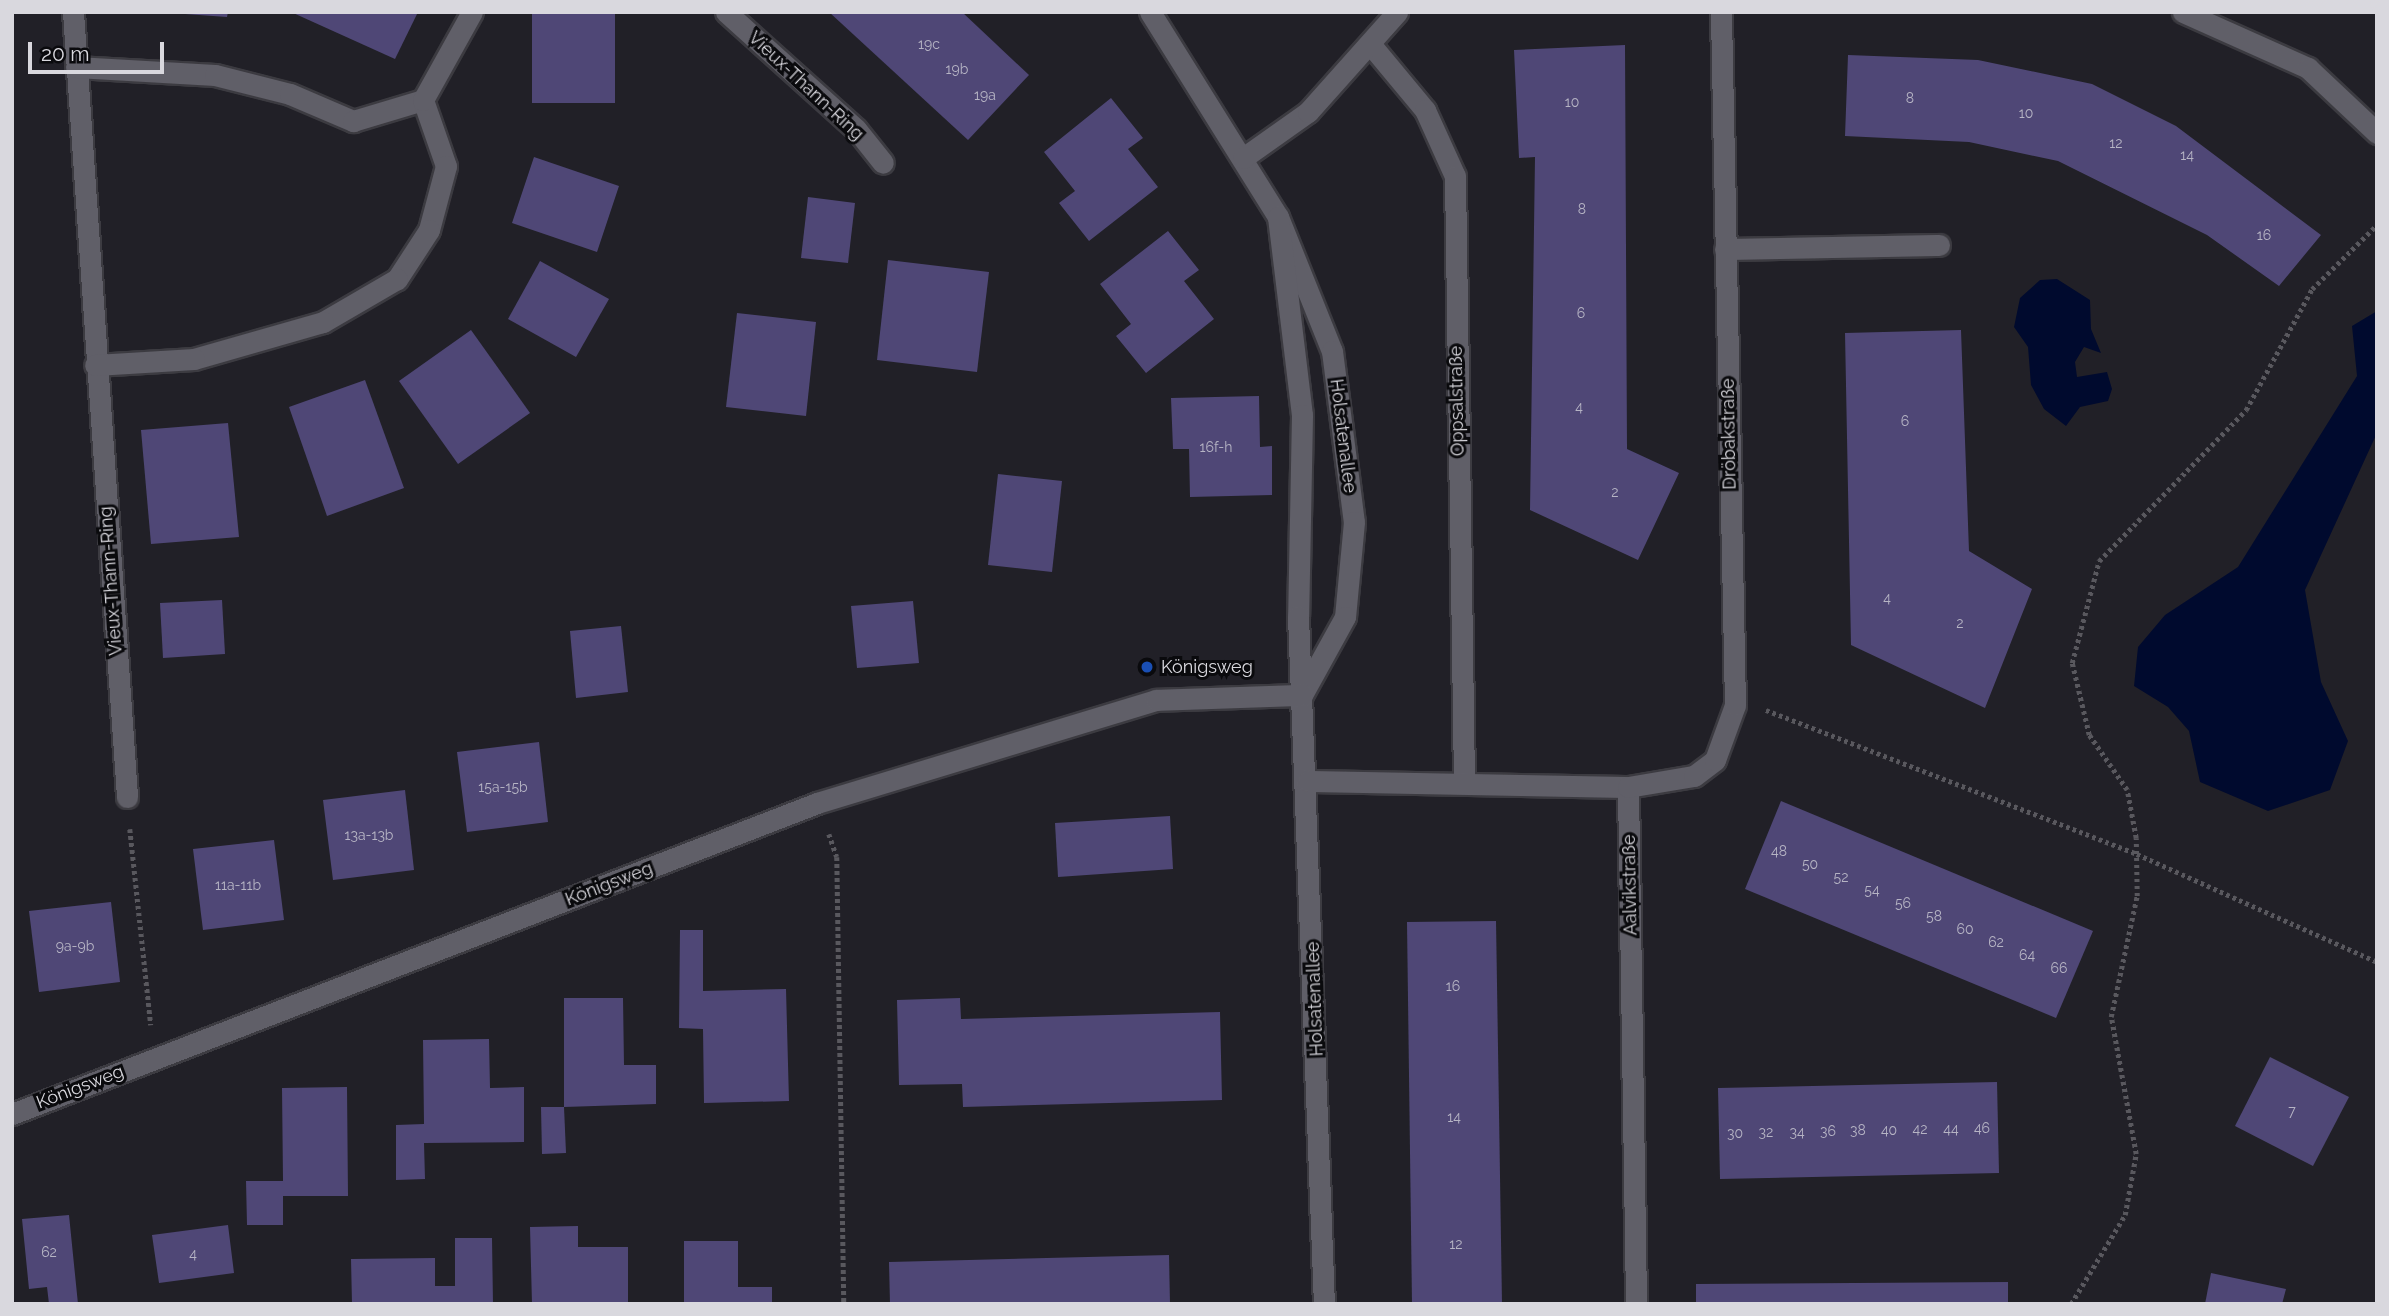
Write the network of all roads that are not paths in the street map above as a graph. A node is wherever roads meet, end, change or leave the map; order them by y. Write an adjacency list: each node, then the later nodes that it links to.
1 (73, 12): 9 (street, Vieux-Thann-Ring)
2 (472, 12): 10 (street)
3 (726, 12): 13 (street, Vieux-Thann-Ring)
4 (1150, 12): 12 (street, Holsatenallee)
5 (1397, 12): 8 (street)
6 (1721, 12): 16 (street, Dröbakstraße)
7 (2183, 12): 11 (street)
8 (1371, 45): 12 (street); 20 (street, Oppsalstraße)
9 (76, 67): 10 (street); 17 (street, Vieux-Thann-Ring)
10 (423, 100): 17 (street)
11 (2377, 133)
12 (1243, 158): 14 (street, Holsatenallee)
13 (883, 163)
14 (1278, 217): 18 (street, Holsatenallee); 18 (street, Holsatenallee)
15 (1939, 245): 16 (street)
16 (1725, 249): 21 (street, Dröbakstraße)
17 (95, 366): 22 (street, Vieux-Thann-Ring)
18 (1302, 695): 19 (street, Holsatenallee); 23 (street, Königsweg)
19 (1308, 780): 20 (street); 24 (street, Holsatenallee)
20 (1464, 783): 21 (street)
21 (1628, 787): 25 (street, Aalvikstraße)
22 (127, 797)
23 (12, 1114)
24 (1324, 1304)
25 (1636, 1304)

